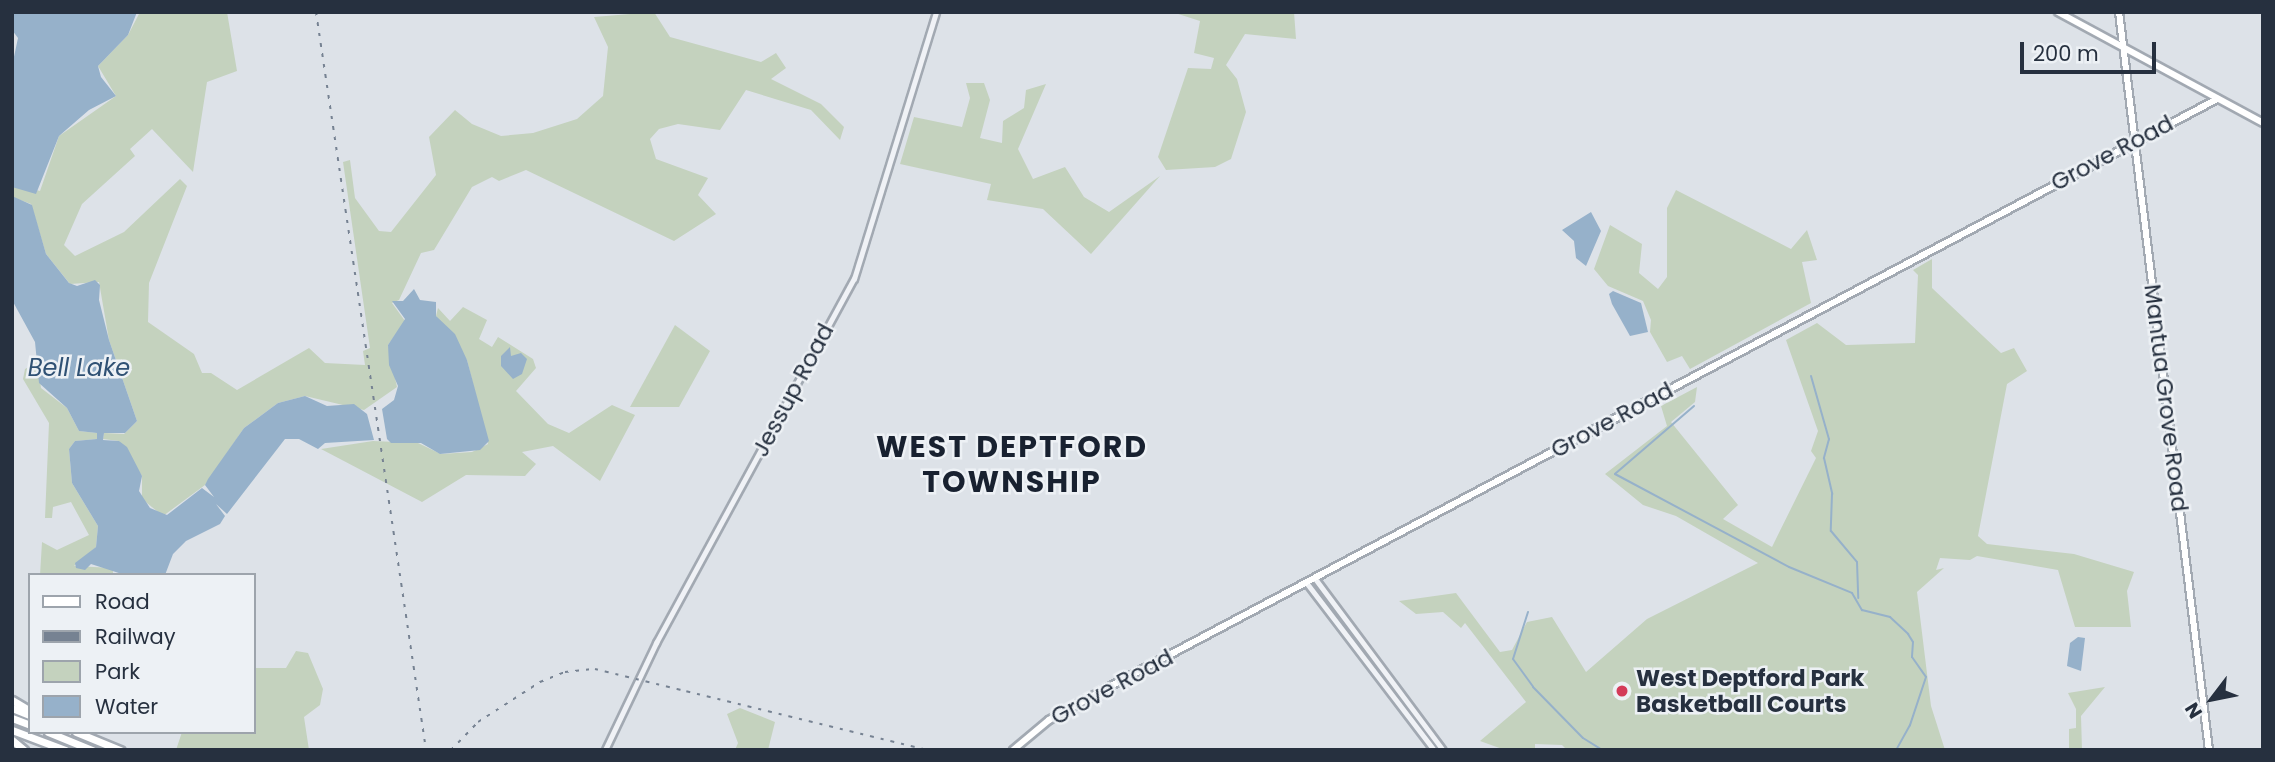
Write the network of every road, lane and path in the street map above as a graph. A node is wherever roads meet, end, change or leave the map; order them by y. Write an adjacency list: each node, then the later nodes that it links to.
1 (936, 12): 20 (street, Jessup Road)
2 (2058, 12): 4 (main road)
3 (2119, 12): 4 (main road, Mantua Grove Road)
4 (2123, 47): 5 (main road); 7 (main road, Mantua Grove Road)
5 (2217, 99): 6 (main road); 7 (main road, Grove Road)
6 (2263, 123)
7 (2135, 141): 8 (main road, Grove Road); 24 (main road, Mantua Grove Road)
8 (1315, 578): 9 (main road, Grove Road); 23 (street)
9 (1307, 583): 21 (main road, Grove Road); 22 (street)
10 (12, 700): 11 (highway)
11 (28, 712)
12 (12, 730): 17 (highway)
13 (53, 734): 18 (highway)
14 (81, 734): 19 (highway)
15 (12, 740): 16 (highway)
16 (24, 750)
17 (65, 750)
18 (92, 750)
19 (120, 750)
20 (605, 750)
21 (1013, 750)
22 (1434, 750)
23 (1443, 750)
24 (2209, 750)

